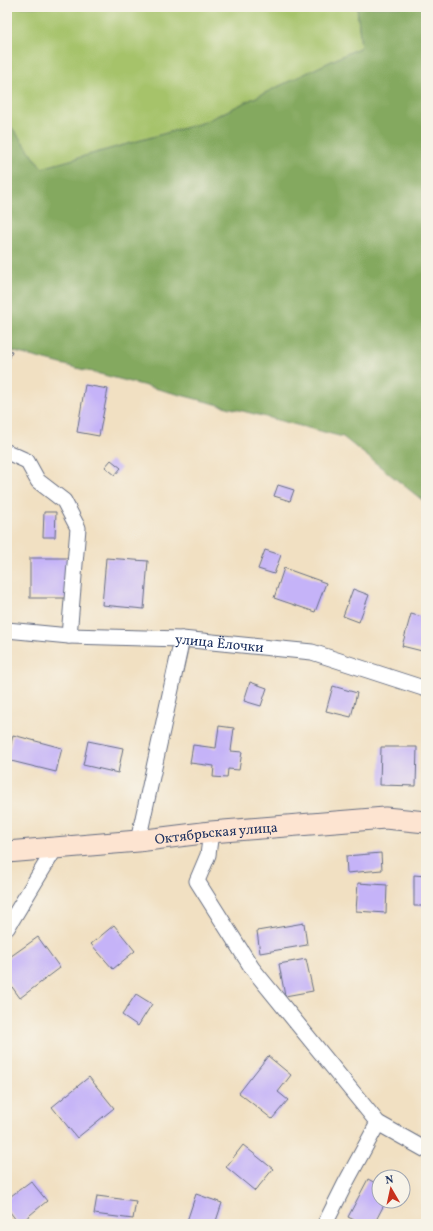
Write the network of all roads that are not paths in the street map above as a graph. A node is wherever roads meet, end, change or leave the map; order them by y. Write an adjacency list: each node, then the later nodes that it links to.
1 (7, 452): 3 (street)
2 (7, 630): 3 (street, улица Ёлочки)
3 (69, 636): 4 (street, улица Ёлочки)
4 (182, 639): 5 (street, улица Ёлочки); 8 (street)
5 (426, 689)
6 (426, 822): 7 (street, Октябрьская улица)
7 (211, 832): 8 (street, Октябрьская улица); 12 (street)
8 (138, 841): 9 (street, Октябрьская улица)
9 (56, 847): 10 (street, Октябрьская улица); 11 (street)
10 (7, 852)
11 (7, 928)
12 (378, 1123): 13 (street); 14 (street)
13 (426, 1150)
14 (325, 1224)

